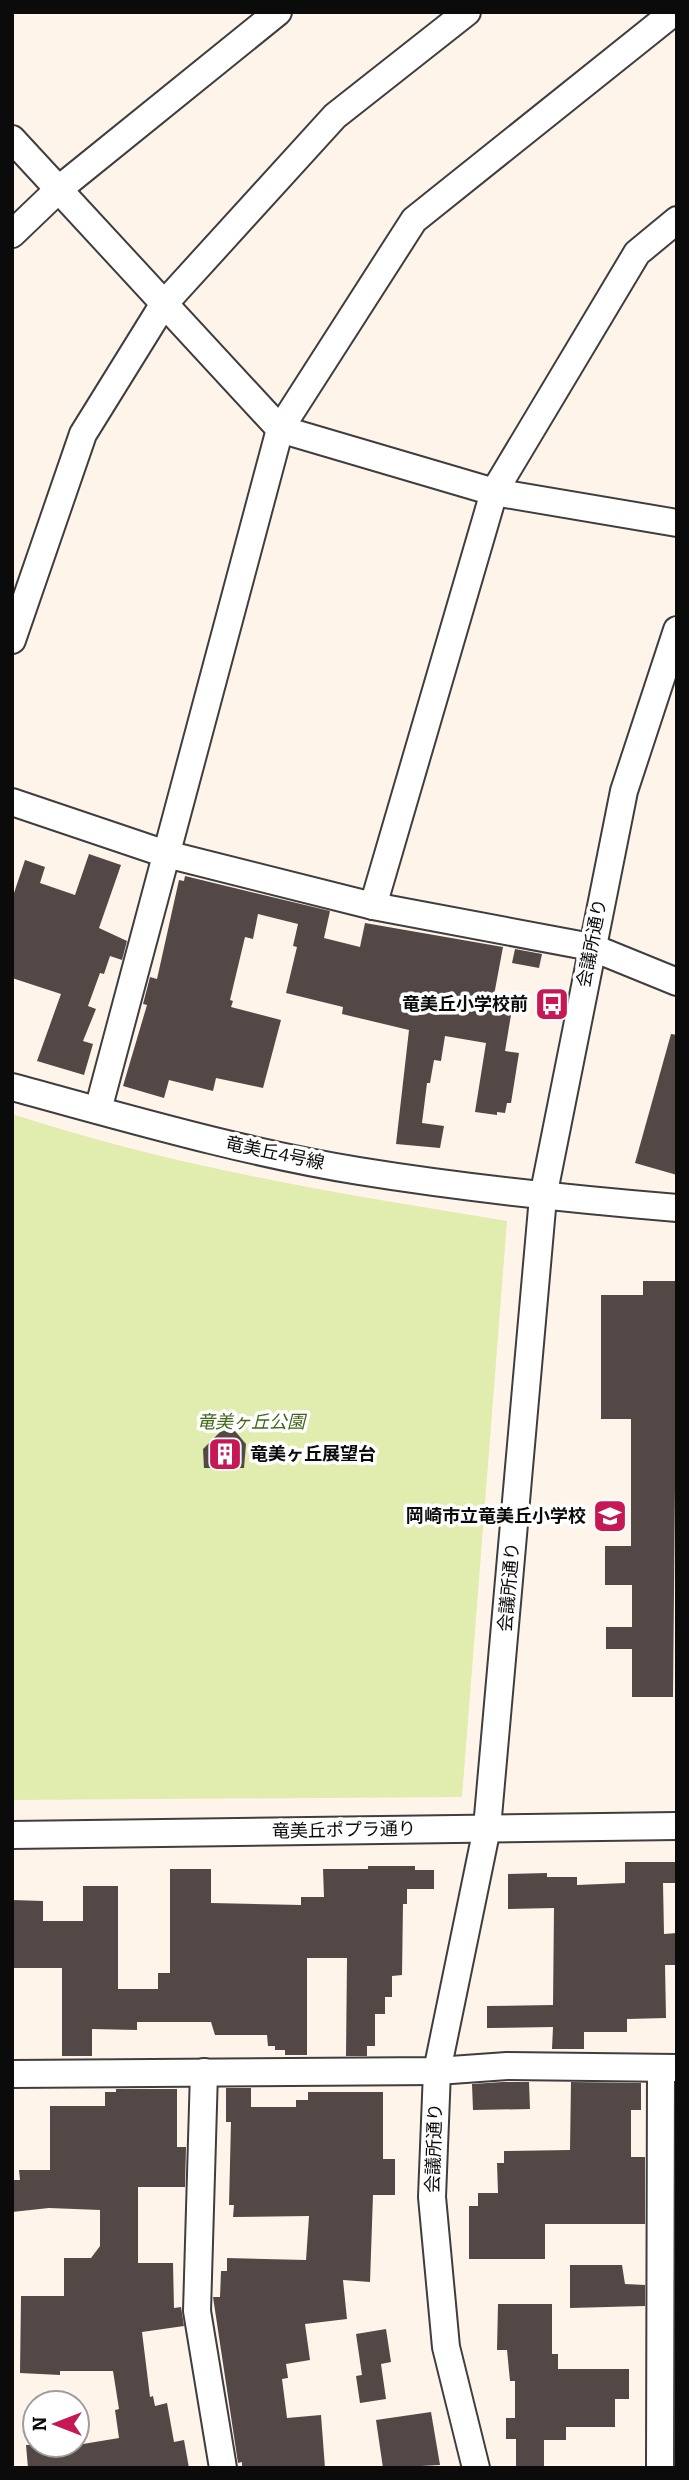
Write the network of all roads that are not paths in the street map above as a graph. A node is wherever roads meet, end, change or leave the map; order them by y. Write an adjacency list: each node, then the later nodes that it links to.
1 (278, 12): 5 (street)
2 (467, 12): 8 (street)
3 (674, 12): 9 (street)
4 (12, 139): 5 (street)
5 (59, 189): 7 (street); 8 (street)
6 (677, 220): 10 (street)
7 (12, 233)
8 (163, 305): 9 (street); 13 (street)
9 (280, 429): 10 (street); 15 (street)
10 (494, 492): 11 (street); 16 (street)
11 (677, 523)
12 (677, 630): 17 (street, 会議所通り)
13 (12, 640)
14 (12, 802): 15 (street)
15 (166, 855): 16 (street); 20 (street)
16 (373, 906): 17 (street)
17 (591, 947): 18 (street); 21 (street, 会議所通り)
18 (677, 982)
19 (12, 1087): 20 (street, 竜美丘4号線)
20 (98, 1110): 21 (street, 竜美丘4号線)
21 (543, 1197): 22 (street, 竜美丘4号線); 24 (street, 会議所通り)
22 (677, 1208)
23 (677, 1826): 24 (street, 竜美丘ポプラ通り)
24 (488, 1828): 25 (street, 竜美丘ポプラ通り); 27 (street, 会議所通り)
25 (12, 1835)
26 (669, 2068): 27 (street); 32 (street)
27 (437, 2071): 28 (street); 31 (street, 会議所通り)
28 (204, 2072): 29 (street); 30 (street)
29 (12, 2074)
30 (223, 2468)
31 (476, 2468)
32 (660, 2468)

